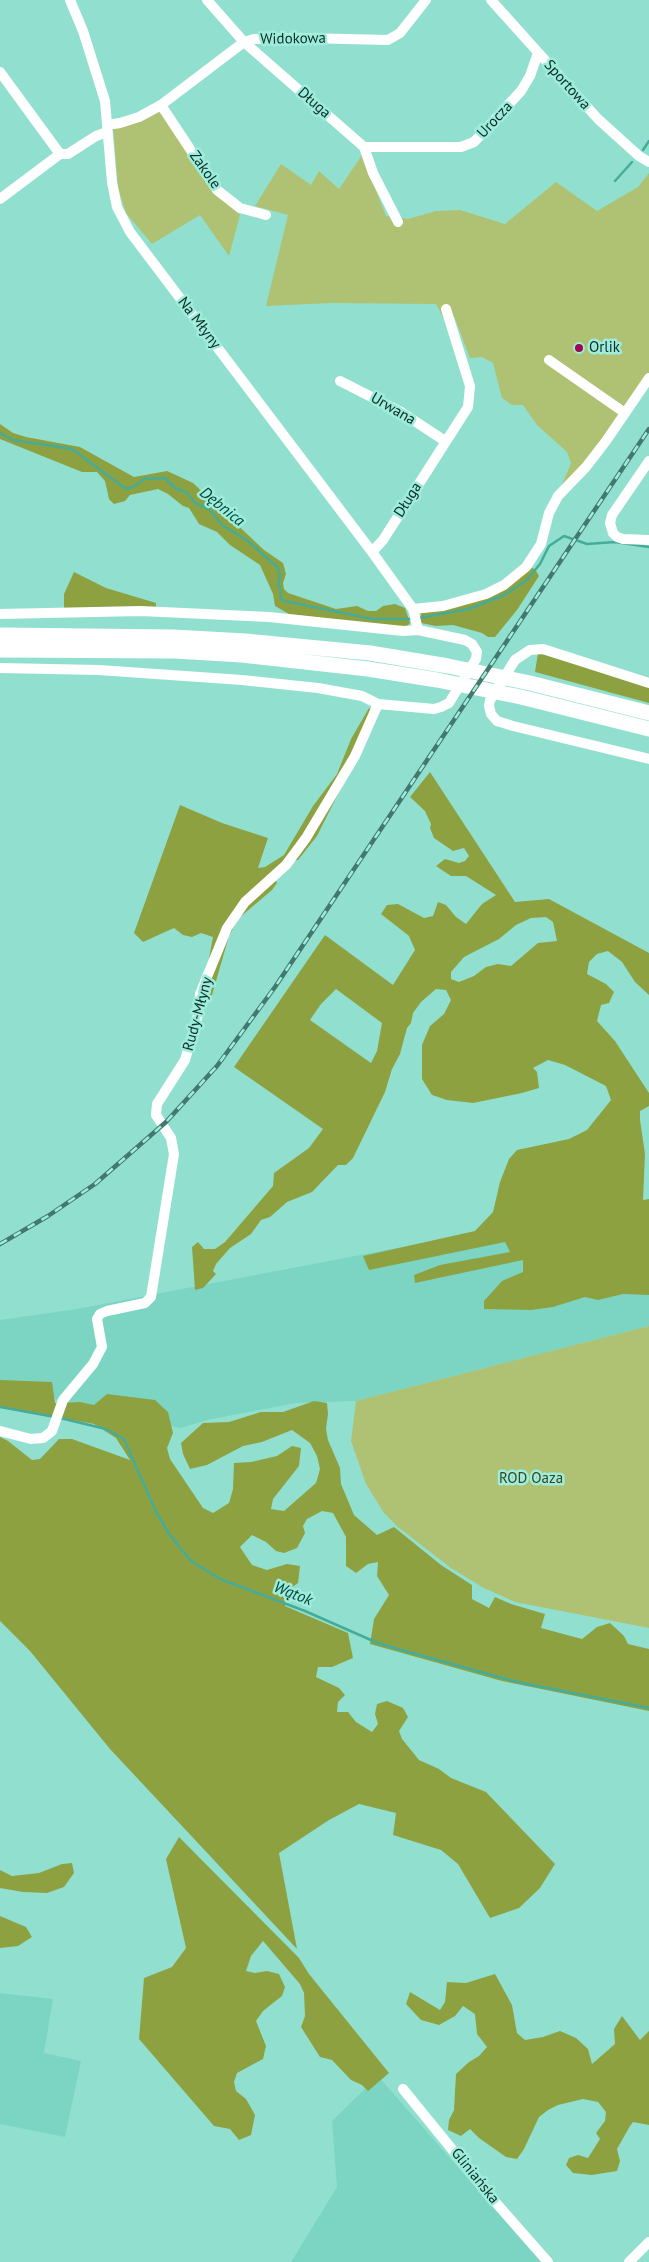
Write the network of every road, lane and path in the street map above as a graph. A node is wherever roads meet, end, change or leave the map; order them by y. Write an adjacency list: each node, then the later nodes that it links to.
1 (70, 0): 9 (street, Na Młyny)
2 (208, 0): 5 (street, Długa)
3 (426, 0): 5 (street, Widokowa)
4 (491, 0): 6 (street, Sportowa)
5 (244, 42): 8 (street, Widokowa); 10 (street, Długa)
6 (538, 53): 10 (street, Urocza); 12 (street, Sportowa)
7 (0, 72): 11 (street)
8 (161, 105): 9 (street, Widokowa); 14 (street, Zakole)
9 (107, 128): 11 (street, Widokowa); 24 (street, Na Młyny)
10 (364, 147): 15 (street, Długa)
11 (60, 154): 13 (street, Widokowa)
12 (649, 162)
13 (0, 199)
14 (266, 215)
15 (398, 222)
16 (446, 309): 21 (street, Długa)
17 (549, 360): 20 (street)
18 (649, 378): 20 (street)
19 (340, 380): 21 (street, Urwana)
20 (625, 413): 25 (street)
21 (445, 441): 24 (street, Długa)
22 (649, 461): 23 (street)
23 (649, 540)
24 (372, 552): 25 (street, Na Młyny)
25 (412, 609): 27 (street)
26 (0, 614): 27 (street)
27 (418, 630): 32 (street)
28 (0, 635): 33 (main road)
29 (0, 650): 34 (main road)
30 (0, 668): 32 (street)
31 (649, 683): 35 (street)
32 (378, 704): 36 (street, Rudy-Młyny)
33 (649, 713)
34 (649, 728)
35 (649, 759)
36 (0, 1432)
37 (403, 2089): 39 (street, Gliniańska)
38 (649, 2242): 40 (street)
39 (548, 2262)
40 (629, 2262)

